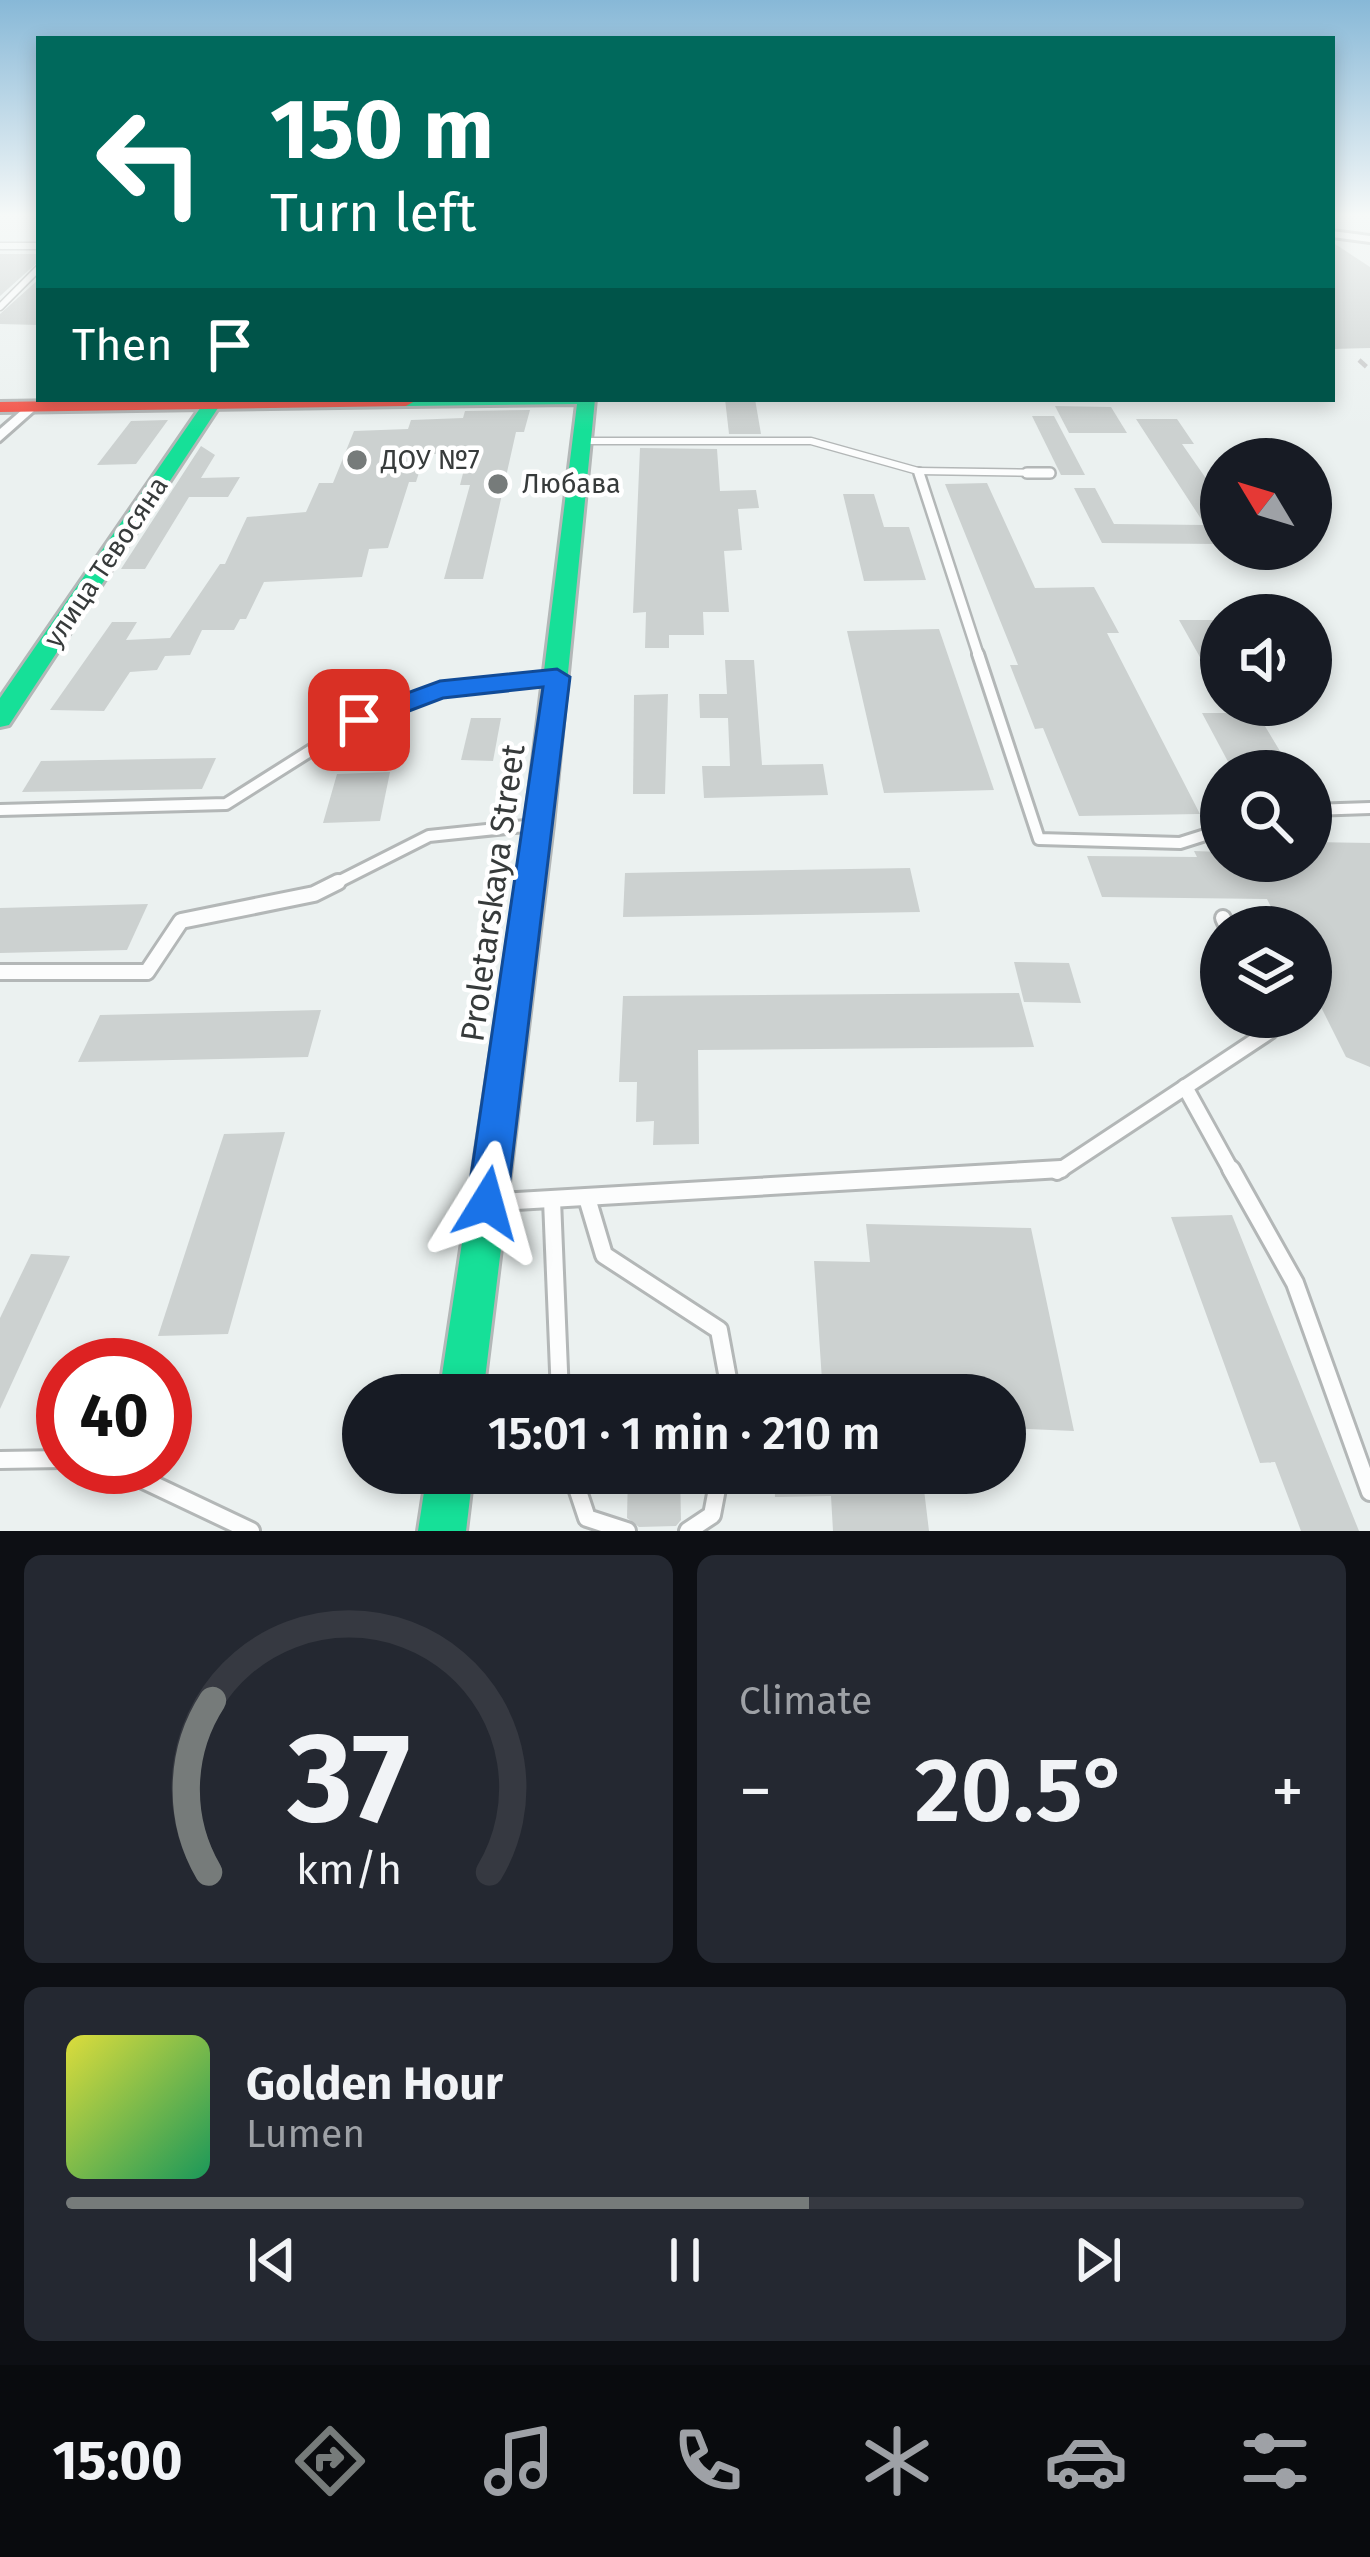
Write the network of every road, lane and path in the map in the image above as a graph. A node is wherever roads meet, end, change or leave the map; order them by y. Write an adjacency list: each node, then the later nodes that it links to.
1 (297, 402): 3 (street)
2 (586, 402): 7 (street, Proletarskaya Street)
3 (201, 403): 5 (street); 11 (street, улица Тевосяна)
4 (0, 407): 5 (street)
5 (30, 407): 6 (street)
6 (0, 437)
7 (581, 441): 8 (lane); 10 (street, Proletarskaya Street)
8 (918, 471): 9 (lane); 16 (lane)
9 (1049, 473)
10 (557, 677): 14 (lane); 15 (street, Proletarskaya Street)
11 (0, 718)
12 (1370, 808): 13 (lane)
13 (1332, 809)
14 (0, 810)
15 (539, 825): 17 (lane); 22 (street, Proletarskaya Street)
16 (1200, 837)
17 (0, 972)
18 (1259, 1038): 19 (lane)
19 (1185, 1087): 20 (lane); 28 (lane)
20 (587, 1198): 21 (lane); 25 (lane)
21 (552, 1200): 22 (lane); 24 (lane)
22 (487, 1203): 23 (street, Proletarskaya Street)
23 (463, 1374)
24 (559, 1374)
25 (727, 1374)
26 (36, 1459): 27 (lane)
27 (0, 1460)
28 (1370, 1492)
29 (173, 1494): 33 (lane)
30 (447, 1494): 34 (street)
31 (579, 1494): 35 (lane)
32 (716, 1494): 36 (lane)
33 (251, 1531)
34 (442, 1531)
35 (627, 1531)
36 (688, 1531)

